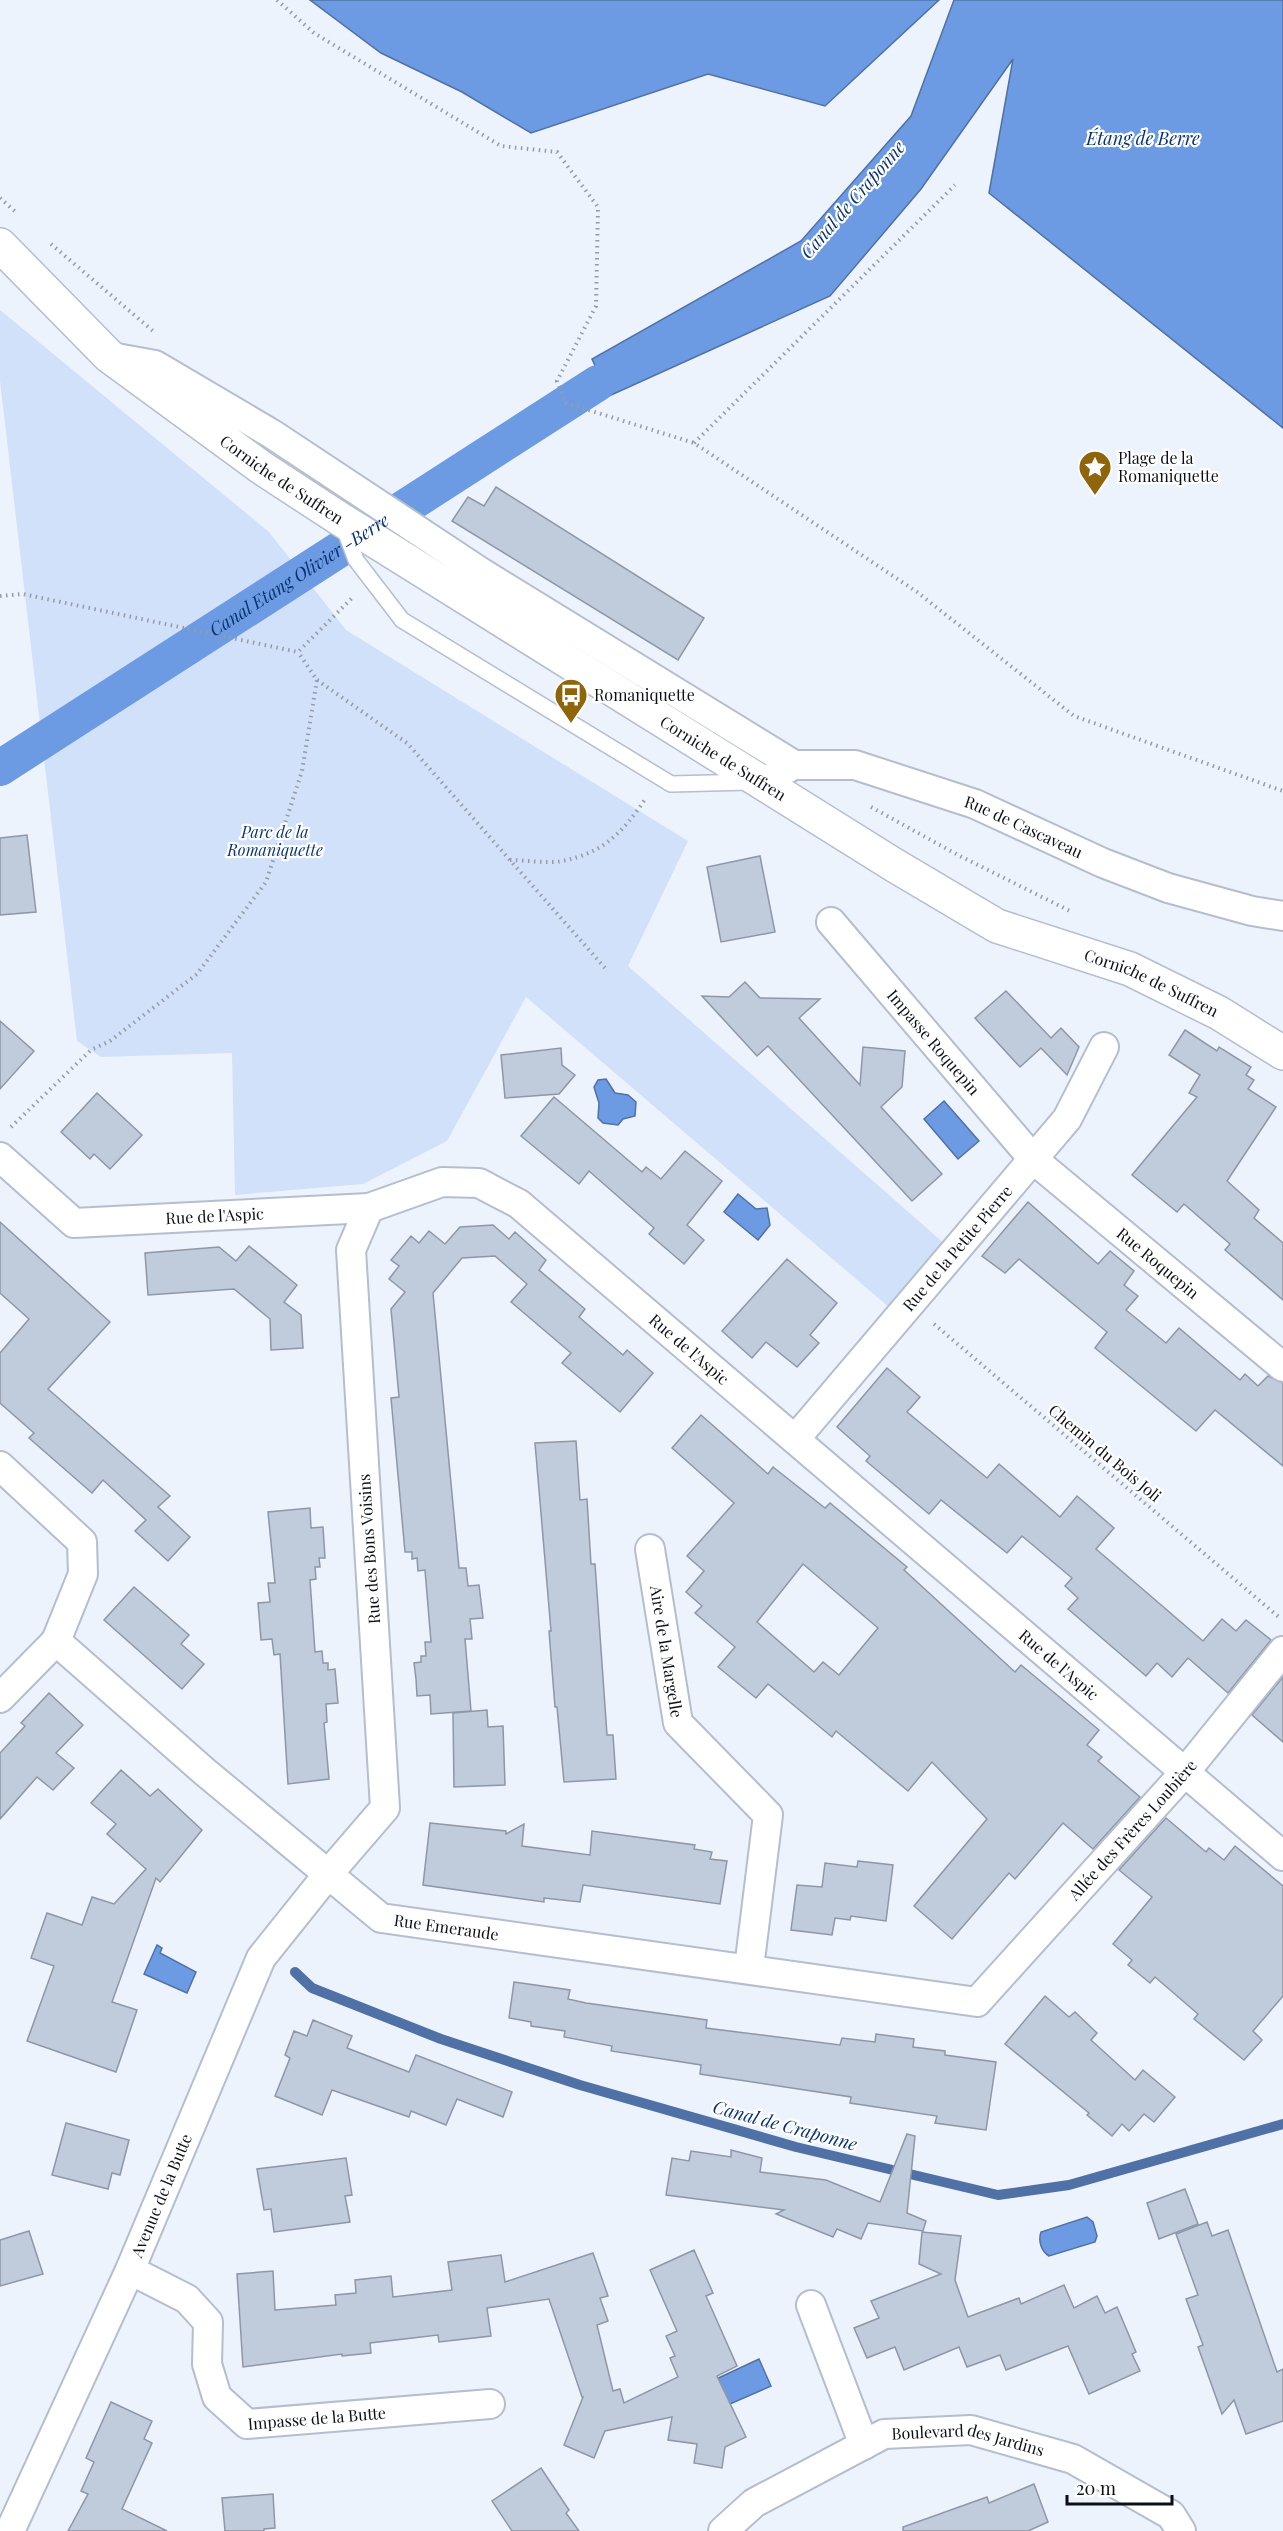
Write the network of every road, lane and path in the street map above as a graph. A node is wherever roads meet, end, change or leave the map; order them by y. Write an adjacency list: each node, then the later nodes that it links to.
1 (277, 0): 9 (path)
2 (955, 185): 9 (path)
3 (0, 198): 4 (path)
4 (18, 214)
5 (45, 238): 7 (path)
6 (0, 245): 8 (main road, Corniche de Suffren)
7 (157, 334)
8 (109, 356): 10 (main road, Corniche de Suffren); 15 (street)
9 (694, 442): 18 (path)
10 (340, 519): 11 (lane); 17 (main road, Corniche de Suffren)
11 (370, 580): 13 (path); 16 (lane)
12 (0, 596): 13 (path)
13 (298, 652): 14 (path)
14 (316, 680): 20 (path); 27 (path)
15 (794, 765): 17 (street, Rue de Cascaveau); 22 (street, Rue de Cascaveau)
16 (660, 778): 17 (lane); 20 (path)
17 (762, 782): 26 (main road, Corniche de Suffren)
18 (1283, 791)
19 (870, 806): 21 (path)
20 (510, 860): 24 (path)
21 (1082, 916)
22 (1283, 916)
23 (831, 922): 29 (street, Impasse Roquepin)
24 (605, 968)
25 (1104, 1047): 29 (street, Rue de la Petite Pierre)
26 (1283, 1053)
27 (8, 1130)
28 (0, 1157): 30 (street, Rue de l'Aspic)
29 (1034, 1160): 31 (street, Rue de la Petite Pierre); 32 (street, Rue Roquepin)
30 (369, 1208): 33 (street, Rue de l'Aspic); 42 (street, Rue des Bons Voisins)
31 (911, 1304): 33 (street, Rue de la Petite Pierre); 36 (path, Chemin du Bois Joli)
32 (1283, 1366)
33 (796, 1438): 40 (street, Rue de l'Aspic)
34 (0, 1466): 37 (street)
35 (650, 1549): 43 (street, Aire de la Margelle)
36 (1283, 1620)
37 (56, 1641): 39 (street); 42 (street, Rue Emeraude)
38 (1283, 1652): 40 (street, Allée des Frères Loubière)
39 (0, 1698)
40 (1185, 1772): 41 (street, Rue de l'Aspic); 44 (street, Allée des Frères Loubière)
41 (1283, 1856)
42 (328, 1873): 43 (street, Rue Emeraude); 45 (street, Avenue de la Butte)
43 (749, 1968): 44 (street, Rue Emeraude)
44 (977, 2002)
45 (130, 2270): 47 (street, Impasse de la Butte); 49 (street, Avenue de la Butte)
46 (811, 2305): 48 (street)
47 (490, 2404)
48 (864, 2445): 50 (street, Boulevard des Jardins); 51 (street, Boulevard des Jardins)
49 (10, 2531)
50 (723, 2531)
51 (1181, 2531)

